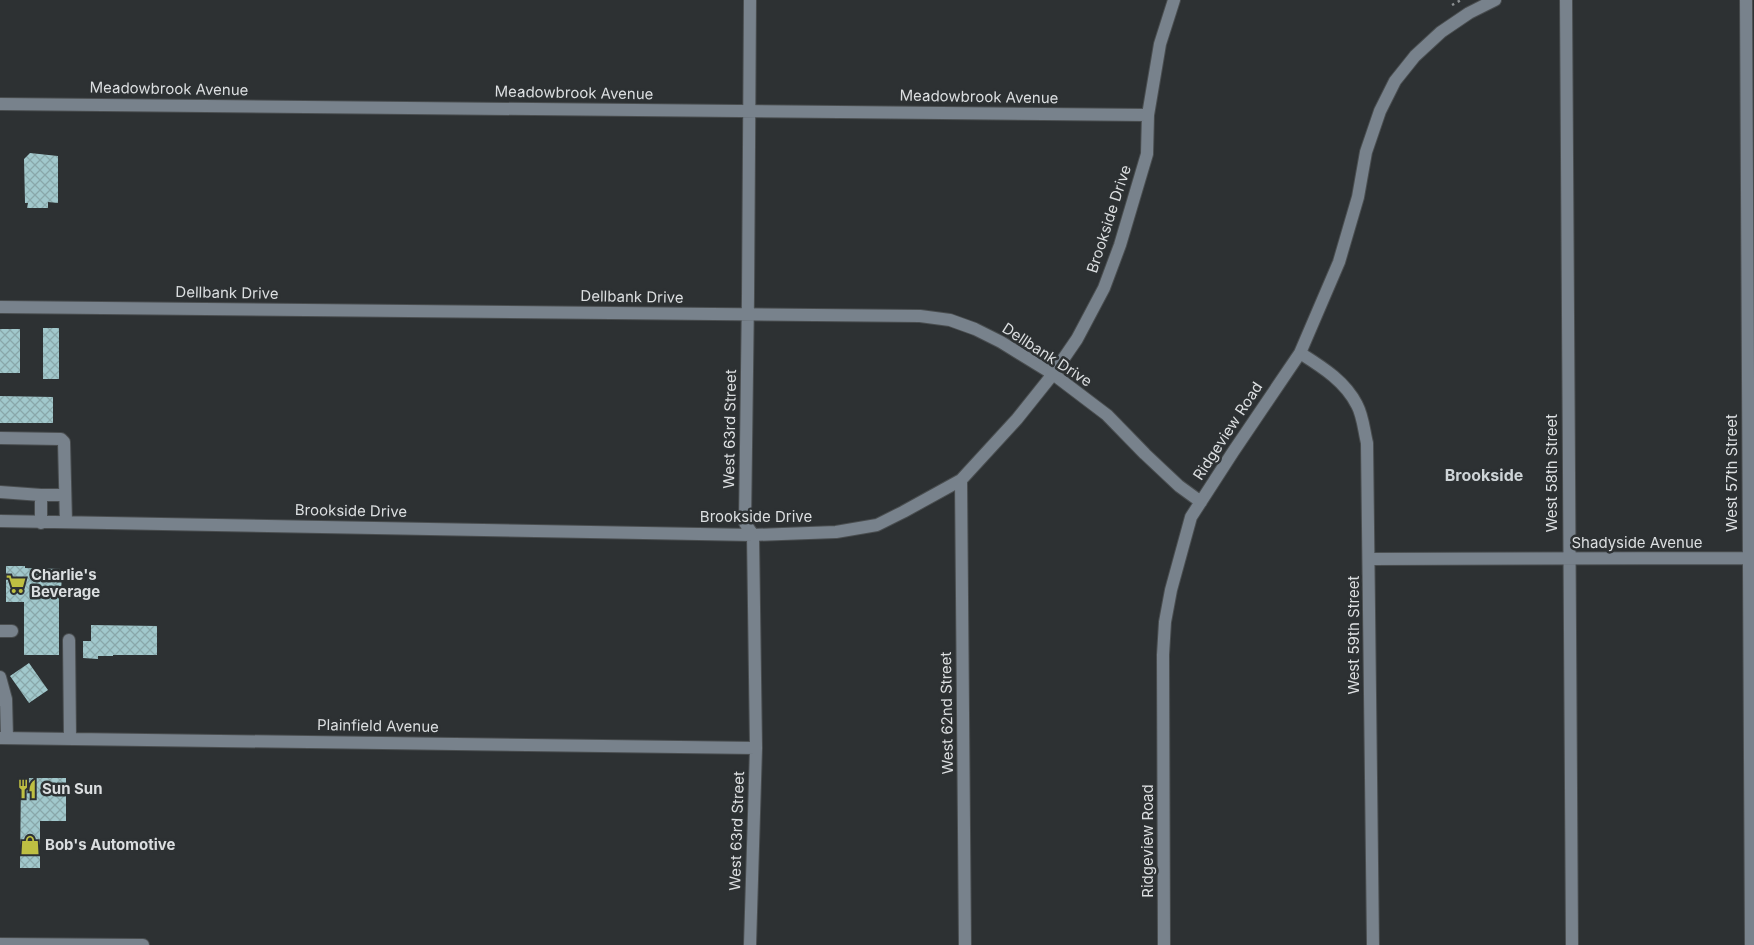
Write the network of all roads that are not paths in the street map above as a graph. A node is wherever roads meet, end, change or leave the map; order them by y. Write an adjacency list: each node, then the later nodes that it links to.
1 (750, 0): 7 (street, West 63rd Street)
2 (1174, 0): 8 (street, Brookside Drive)
3 (1495, 0): 11 (street, Ridgeview Road)
4 (1566, 0): 25 (street, West 58th Street)
5 (1746, 0): 23 (street, West 57th Street)
6 (0, 104): 7 (street, Meadowbrook Avenue)
7 (750, 111): 8 (street, Meadowbrook Avenue); 10 (street, West 63rd Street)
8 (1148, 115): 12 (street, Brookside Drive)
9 (0, 307): 10 (street, Dellbank Drive)
10 (748, 314): 12 (street, Dellbank Drive); 22 (street, West 63rd Street)
11 (1300, 353): 18 (street, Ridgeview Road); 24 (street, West 59th Street)
12 (1053, 374): 14 (street, Brookside Drive); 18 (street, Dellbank Drive)
13 (0, 438): 17 (street)
14 (961, 480): 22 (street, Brookside Drive); 35 (street, West 62nd Street)
15 (0, 492): 16 (street)
16 (41, 495): 17 (street); 21 (street)
17 (65, 495): 20 (street)
18 (1201, 502): 36 (street, Ridgeview Road)
19 (0, 522): 21 (street, Brookside Drive)
20 (66, 522): 21 (street, Brookside Drive); 22 (street, Brookside Drive)
21 (41, 523)
22 (753, 535): 31 (street, West 63rd Street)
23 (1752, 558): 25 (street, Shadyside Avenue); 39 (street, West 57th Street)
24 (1370, 559): 25 (street, Shadyside Avenue); 37 (street, West 59th Street)
25 (1569, 559): 38 (street, West 58th Street)
26 (69, 640): 30 (street)
27 (0, 678): 28 (street)
28 (3, 699): 29 (street)
29 (4, 738): 30 (street, Plainfield Avenue)
30 (70, 738): 31 (street, Plainfield Avenue)
31 (756, 748): 34 (street, West 63rd Street)
32 (0, 944): 33 (street)
33 (143, 945)
34 (750, 945)
35 (965, 945)
36 (1164, 945)
37 (1373, 945)
38 (1572, 945)
39 (1751, 945)

